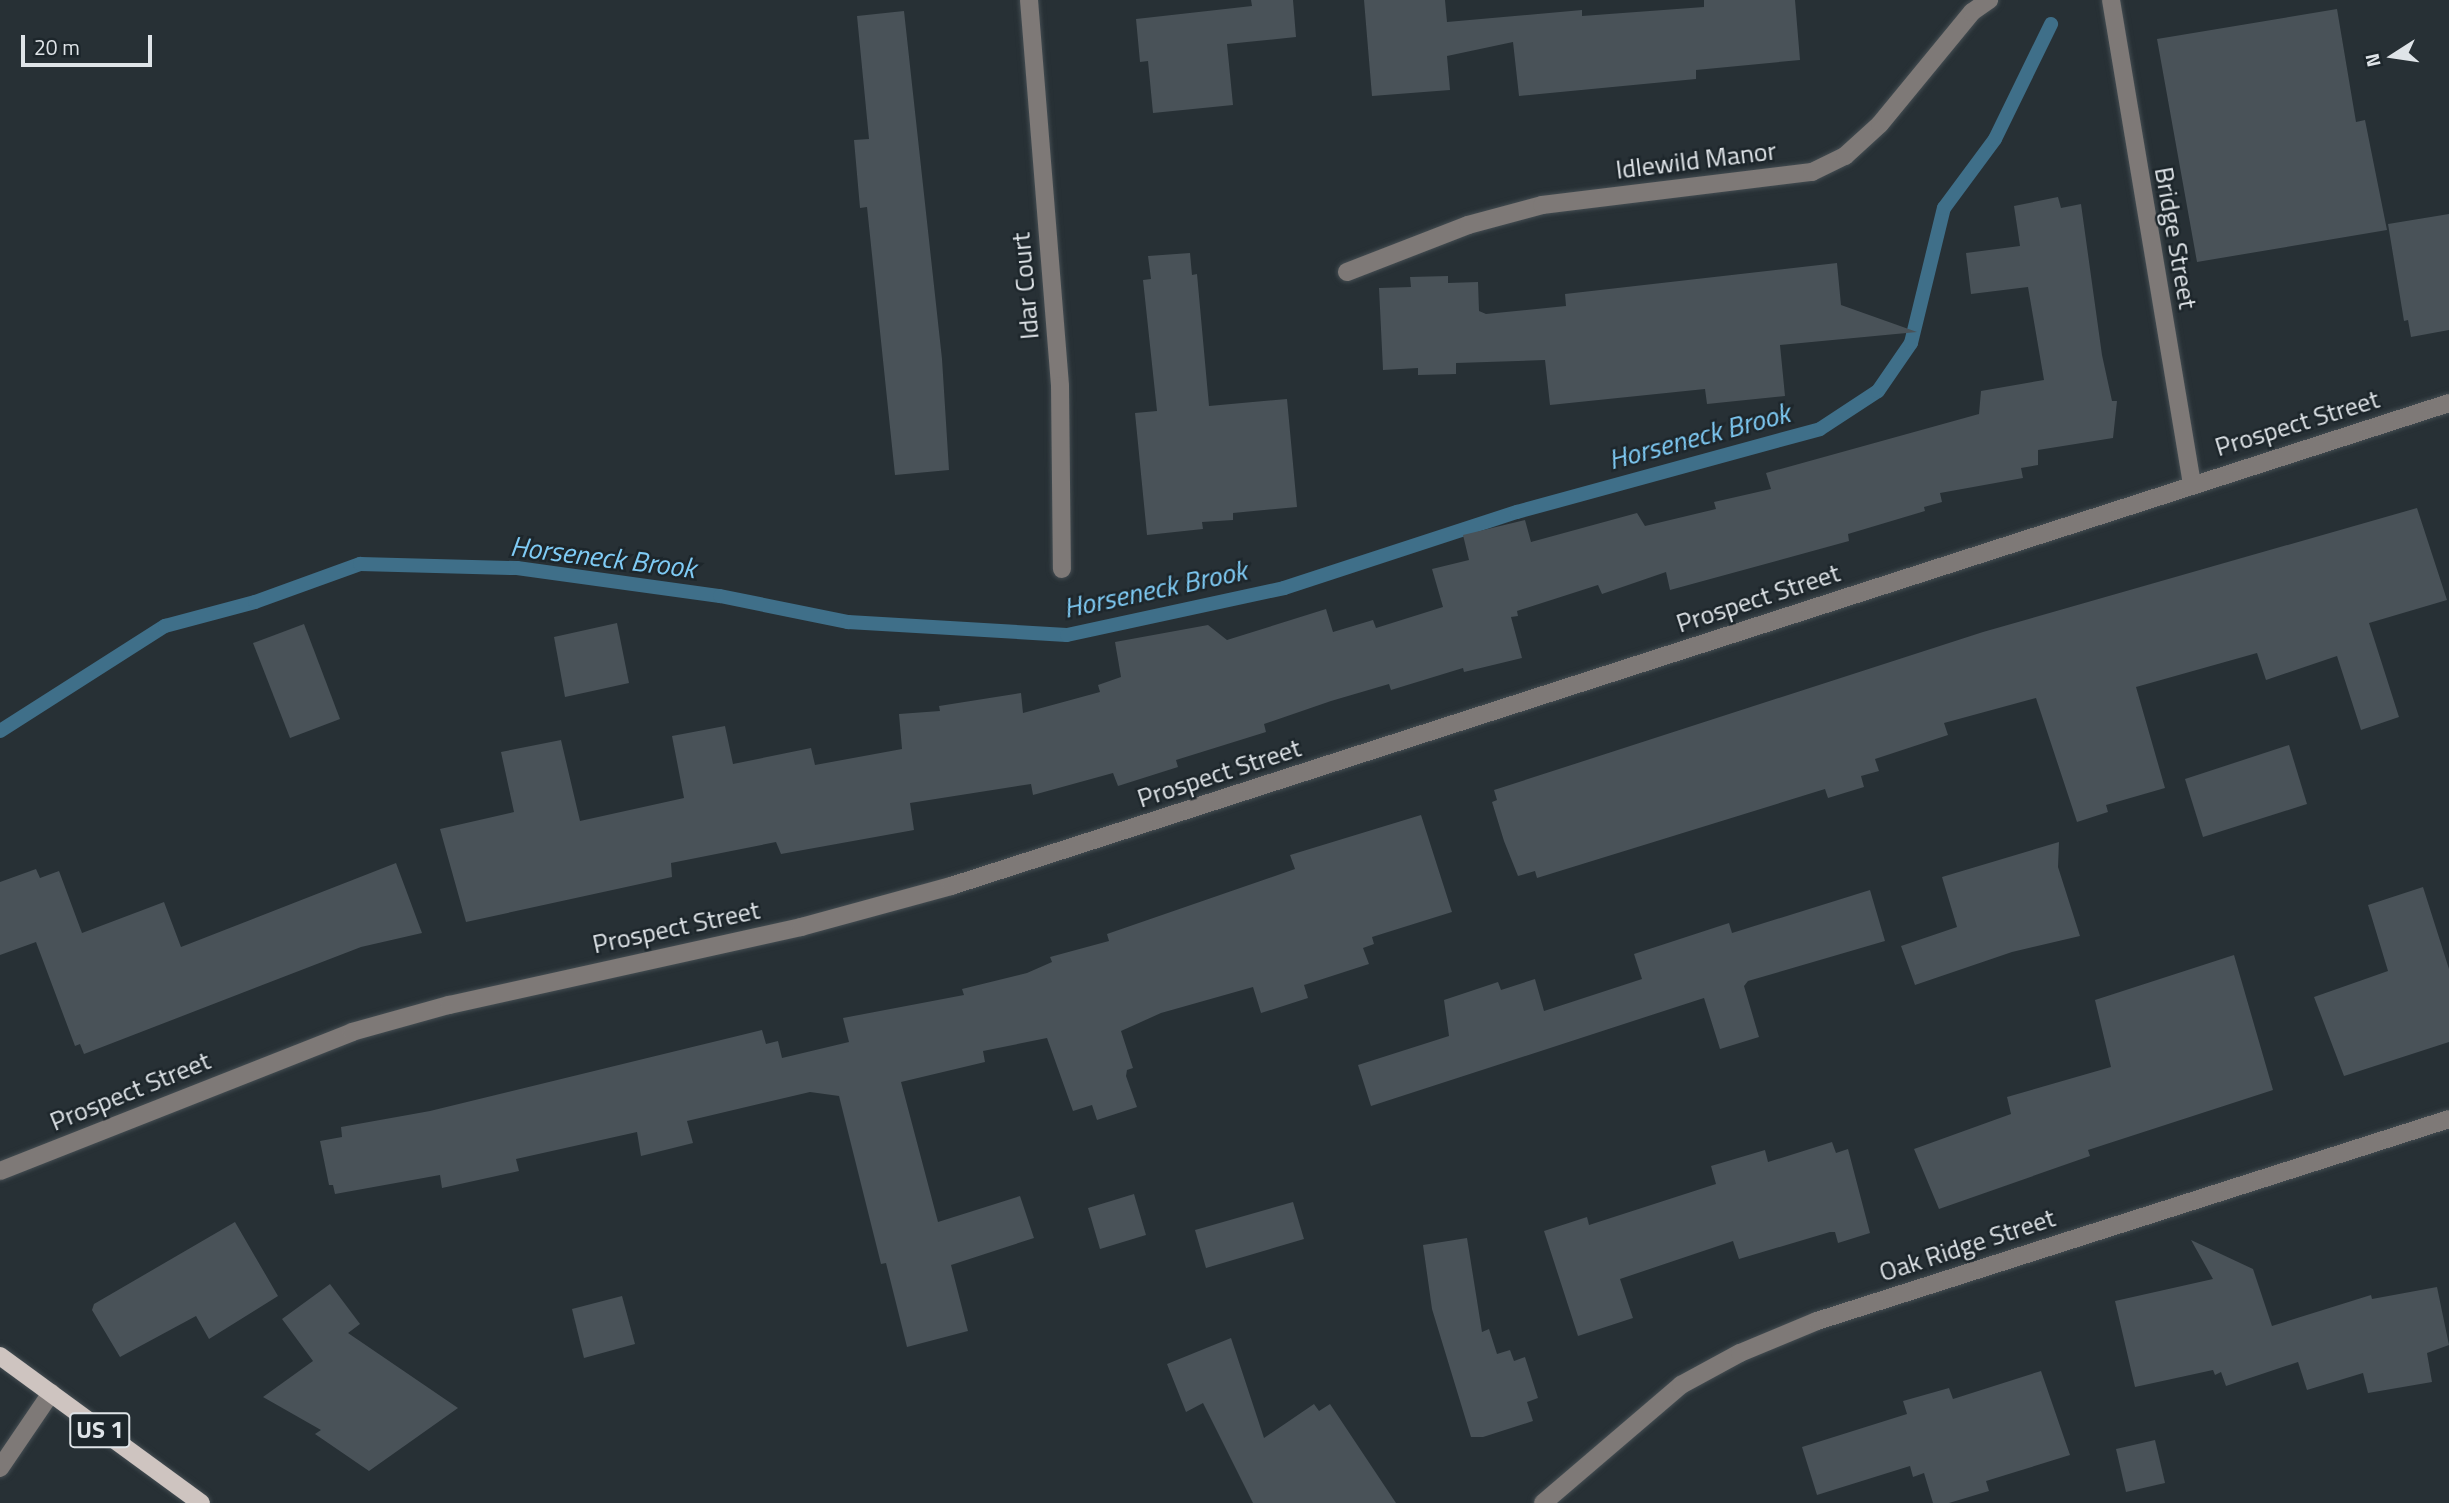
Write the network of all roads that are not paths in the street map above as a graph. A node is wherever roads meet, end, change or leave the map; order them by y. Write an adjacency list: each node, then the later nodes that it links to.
1 (1029, 0): 7 (street, Idar Court)
2 (1989, 0): 4 (street, Idlewild Manor)
3 (2111, 0): 6 (street, Bridge Street)
4 (1348, 272)
5 (2449, 403): 6 (street, Prospect Street)
6 (2192, 484): 9 (street, Prospect Street)
7 (1062, 569)
8 (2449, 1119): 14 (street, Oak Ridge Street)
9 (0, 1171)
10 (0, 1356): 11 (main road, US 1)
11 (51, 1393): 12 (street); 13 (main road, US 1)
12 (0, 1468)
13 (201, 1503)
14 (1543, 1503)

